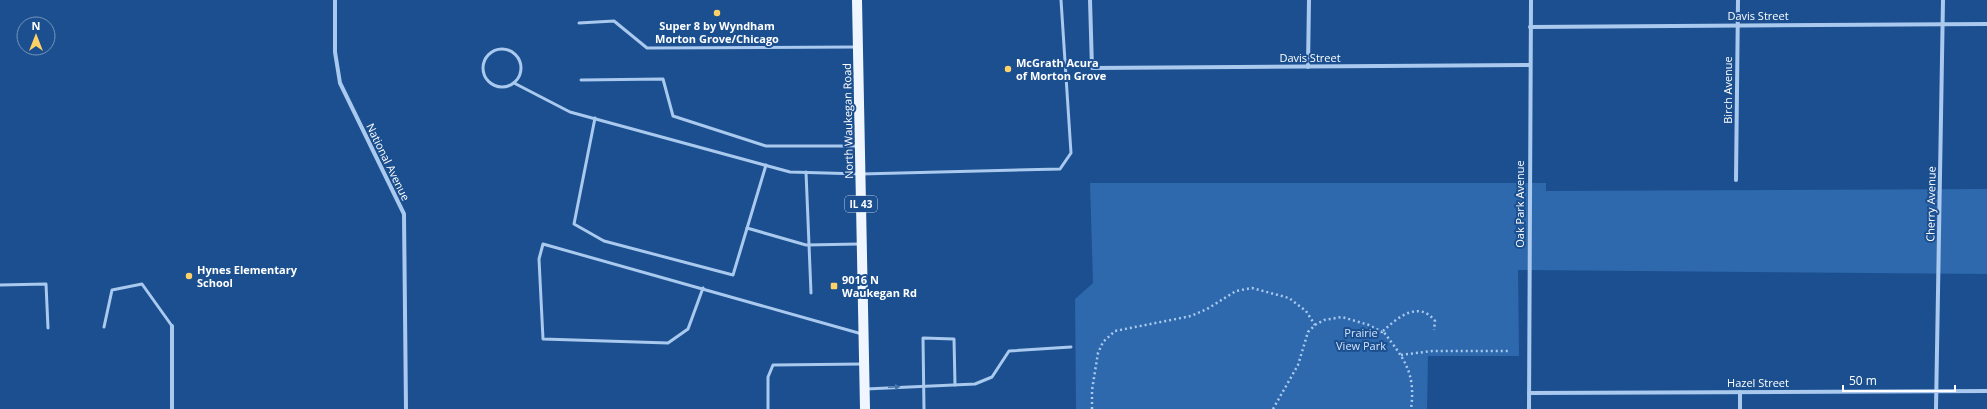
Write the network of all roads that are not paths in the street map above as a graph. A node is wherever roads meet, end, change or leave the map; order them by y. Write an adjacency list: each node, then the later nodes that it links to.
1 (335, 0): 45 (street, National Avenue)
2 (857, 0): 14 (main road, North Waukegan Road / IL 43)
3 (1061, 0): 23 (lane)
4 (1090, 0): 16 (street, Davis Street)
5 (1309, 0): 16 (street)
6 (1531, 0): 13 (street, Oak Park Avenue)
7 (1738, 0): 12 (street, Birch Avenue)
8 (1943, 0): 10 (street, Cherry Avenue)
9 (579, 23): 14 (lane)
10 (1943, 24): 11 (street, Davis Street); 12 (street, Davis Street); 40 (street, Cherry Avenue)
11 (1987, 24)
12 (1737, 25): 13 (street, Davis Street); 24 (street, Birch Avenue)
13 (1530, 27): 15 (street, Oak Park Avenue)
14 (858, 47): 20 (main road, North Waukegan Road / IL 43)
15 (1529, 65): 16 (street, Davis Street); 43 (street, Oak Park Avenue)
16 (1308, 67)
17 (580, 80): 20 (lane)
18 (514, 83): 18 (lane); 19 (lane)
19 (595, 118): 21 (lane); 25 (lane)
20 (860, 146): 23 (main road, North Waukegan Road / IL 43)
21 (766, 165): 22 (lane); 25 (lane)
22 (806, 172): 23 (lane); 27 (lane)
23 (861, 174): 26 (main road, North Waukegan Road / IL 43)
24 (1736, 180)
25 (747, 228): 27 (lane)
26 (862, 244): 27 (lane); 34 (main road, North Waukegan Road / IL 43)
27 (809, 245): 30 (lane)
28 (0, 285): 33 (lane)
29 (703, 288): 29 (lane); 34 (lane)
30 (811, 293)
31 (172, 326): 32 (lane); 44 (street)
32 (104, 327)
33 (48, 328)
34 (864, 335): 36 (main road, North Waukegan Road / IL 43)
35 (1071, 347): 37 (lane)
36 (864, 364): 39 (main road, North Waukegan Road / IL 43); 46 (lane)
37 (955, 384): 38 (lane); 38 (lane)
38 (923, 386): 39 (lane, one-way to 38); 48 (lane)
39 (865, 389): 47 (main road, North Waukegan Road / IL 43)
40 (1937, 391): 41 (street, Hazel Street); 42 (street, Hazel Street); 51 (street, Cherry Avenue)
41 (1987, 391)
42 (1740, 392): 43 (street, Hazel Street); 50 (street)
43 (1529, 393): 49 (street, Oak Park Avenue)
44 (172, 409)
45 (406, 409)
46 (768, 409)
47 (865, 409)
48 (924, 409)
49 (1529, 409)
50 (1740, 409)
51 (1936, 409)

